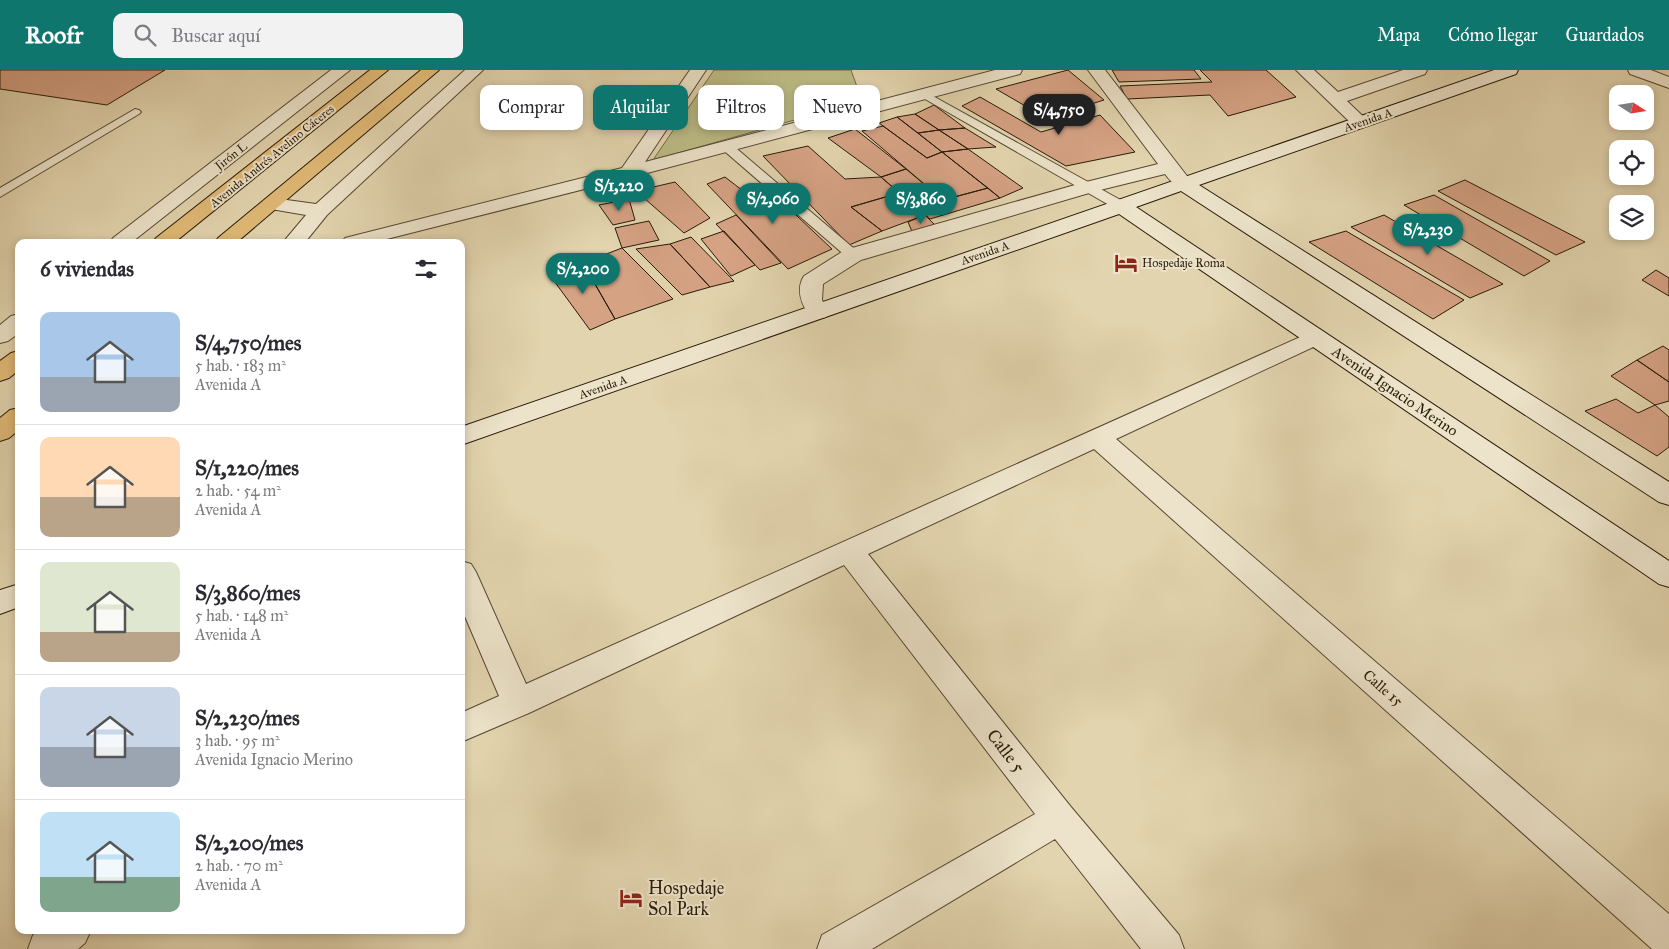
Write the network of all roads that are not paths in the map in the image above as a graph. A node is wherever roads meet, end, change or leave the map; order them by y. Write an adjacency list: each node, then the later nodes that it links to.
1 (342, 70): 25 (street, Jirón L)
2 (380, 70): 26 (highway, Avenida Andrés Avelino Cáceres)
3 (431, 70): 22 (highway)
4 (475, 70): 24 (street)
5 (698, 70): 18 (street)
6 (1014, 70): 13 (street)
7 (1096, 70): 19 (street)
8 (1304, 70): 14 (street)
9 (1419, 70): 14 (street)
10 (1636, 70): 12 (street)
11 (1504, 71): 16 (street, Avenida A)
12 (1669, 83)
13 (922, 93): 17 (street); 20 (lane)
14 (1335, 99): 16 (street)
15 (135, 112): 21 (lane)
16 (1360, 122): 19 (street, Avenida A)
17 (726, 146): 18 (street); 30 (lane)
18 (629, 172): 29 (street)
19 (1176, 176): 20 (street); 23 (street, Avenida A); 41 (street)
20 (1089, 187): 23 (lane); 30 (street)
21 (0, 193)
22 (272, 204): 24 (street); 27 (highway)
23 (1121, 206): 31 (street, Avenida A); 34 (street, Avenida Ignacio Merino)
24 (320, 211): 28 (street)
25 (124, 239)
26 (167, 239)
27 (229, 239)
28 (296, 239)
29 (364, 239)
30 (853, 255): 31 (street)
31 (818, 312): 39 (street, Avenida A)
32 (15, 324): 33 (street)
33 (0, 336)
34 (1316, 337): 40 (street); 43 (street, Avenida Ignacio Merino)
35 (15, 361): 36 (highway)
36 (0, 373)
37 (15, 419): 38 (highway)
38 (0, 432)
39 (465, 435)
40 (1098, 437): 42 (street); 51 (street, Calle 15)
41 (1669, 495)
42 (849, 551): 47 (street); 49 (street, Calle 5)
43 (1669, 576)
44 (465, 581): 47 (street)
45 (15, 596): 46 (street)
46 (0, 602)
47 (518, 702): 48 (street)
48 (465, 726)
49 (1059, 818): 53 (street); 54 (street, Calle 5)
50 (67, 934): 52 (street)
51 (1669, 939)
52 (47, 949)
53 (836, 949)
54 (1165, 949)

